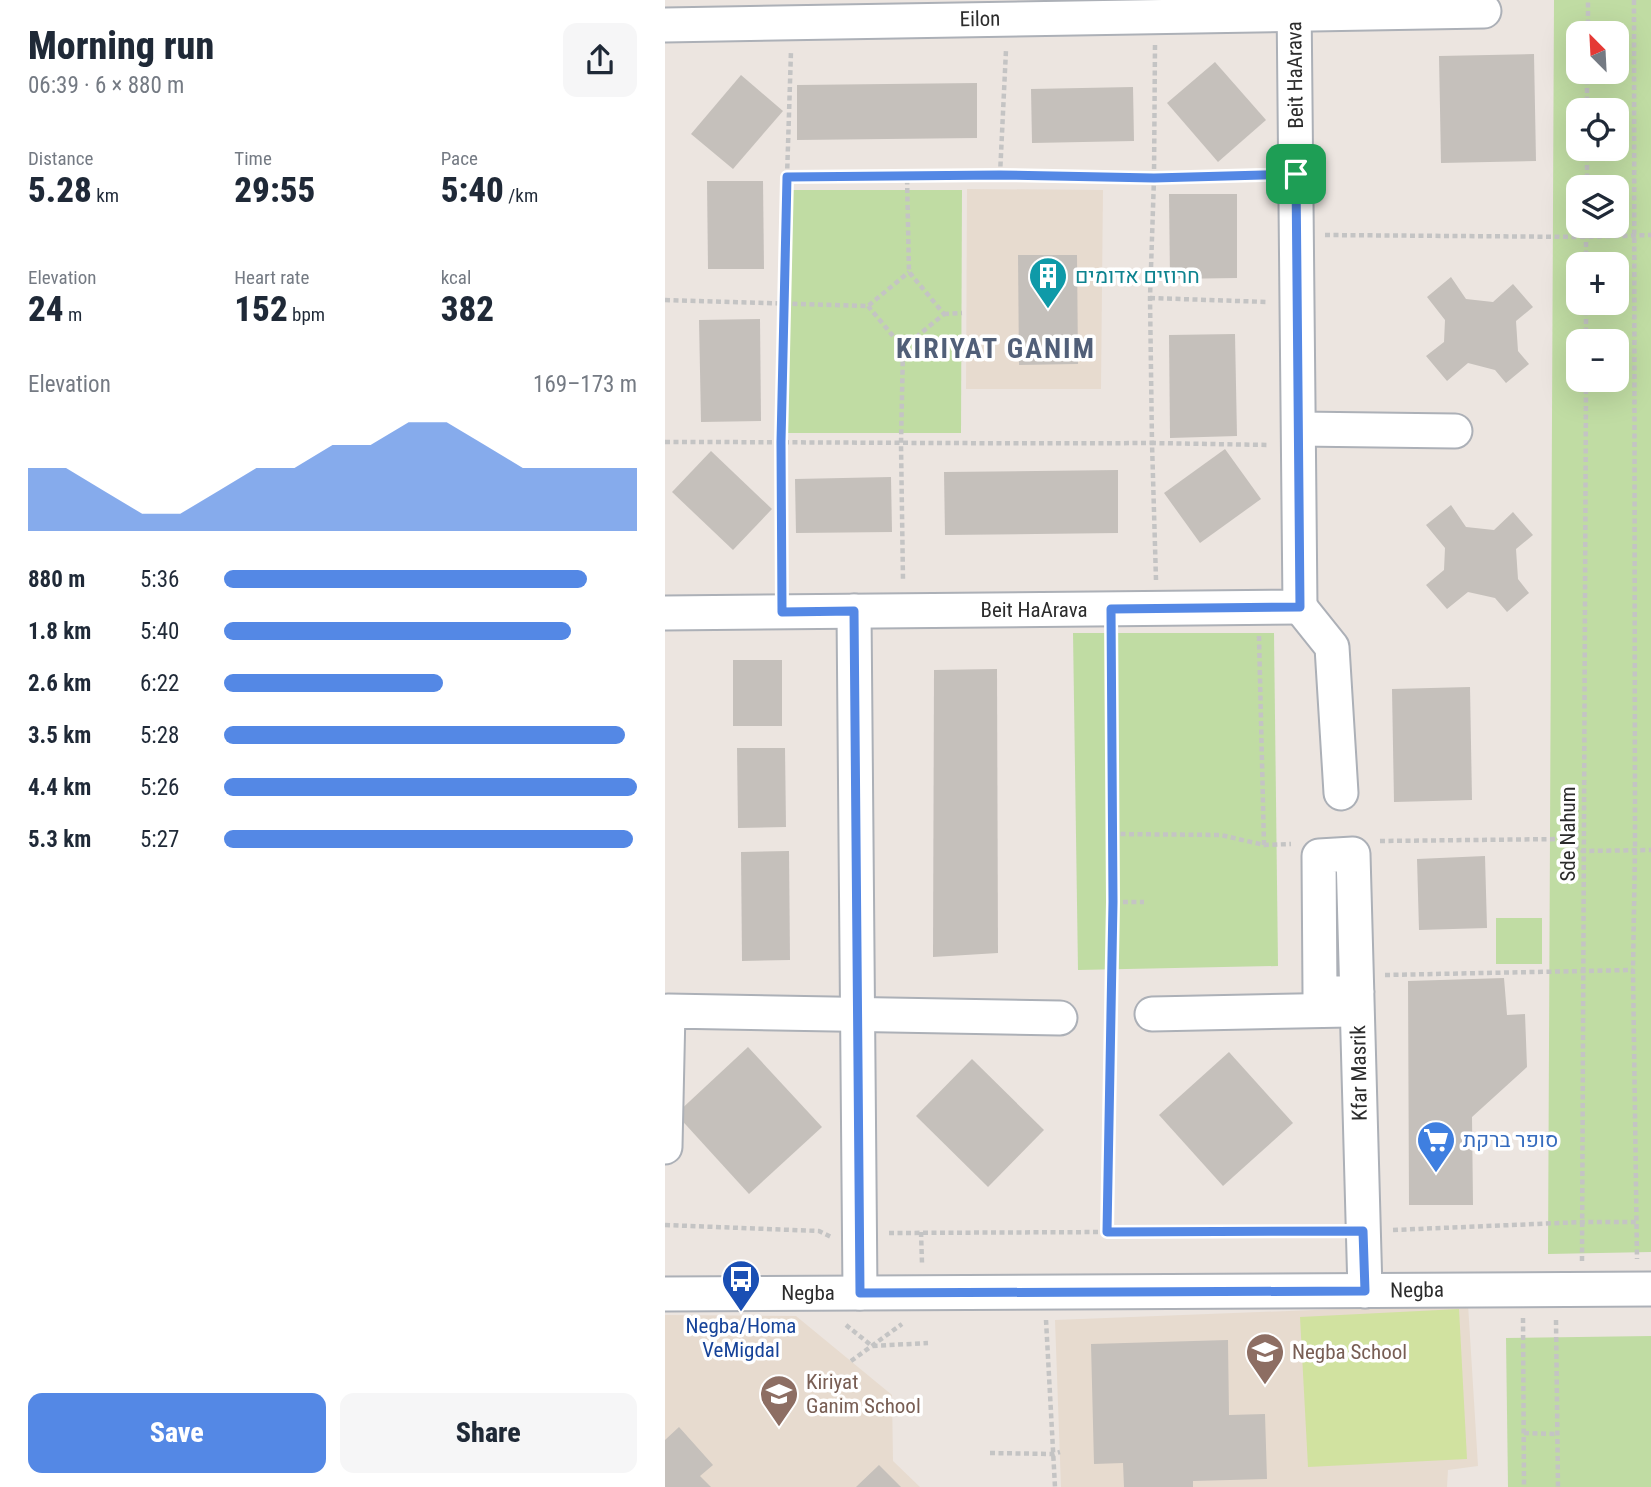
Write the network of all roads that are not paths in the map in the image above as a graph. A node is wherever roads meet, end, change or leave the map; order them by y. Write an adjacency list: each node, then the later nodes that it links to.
1 (1295, 7): 2 (street, Eilon); 3 (street, Eilon); 5 (street, Beit HaArava)
2 (1484, 11)
3 (665, 25)
4 (1455, 431): 5 (street)
5 (1299, 438): 6 (street, Beit HaArava)
6 (1300, 607): 7 (street, Beit HaArava); 9 (street)
7 (854, 611): 8 (street, Beit HaArava); 12 (street)
8 (665, 613)
9 (1341, 793)
10 (1366, 848): 11 (street, Kfar Masrik)
11 (1357, 993): 13 (street); 18 (street, Kfar Masrik)
12 (858, 1014): 14 (street); 15 (street); 20 (street)
13 (1152, 1014)
14 (1060, 1018)
15 (665, 1147)
16 (1644, 1277): 18 (street, Negba)
17 (665, 1287): 19 (street, Negba)
18 (1365, 1291): 20 (street, Negba)
19 (722, 1293): 20 (street, Negba); 21 (street, Negba)
20 (860, 1293)
21 (665, 1294)

